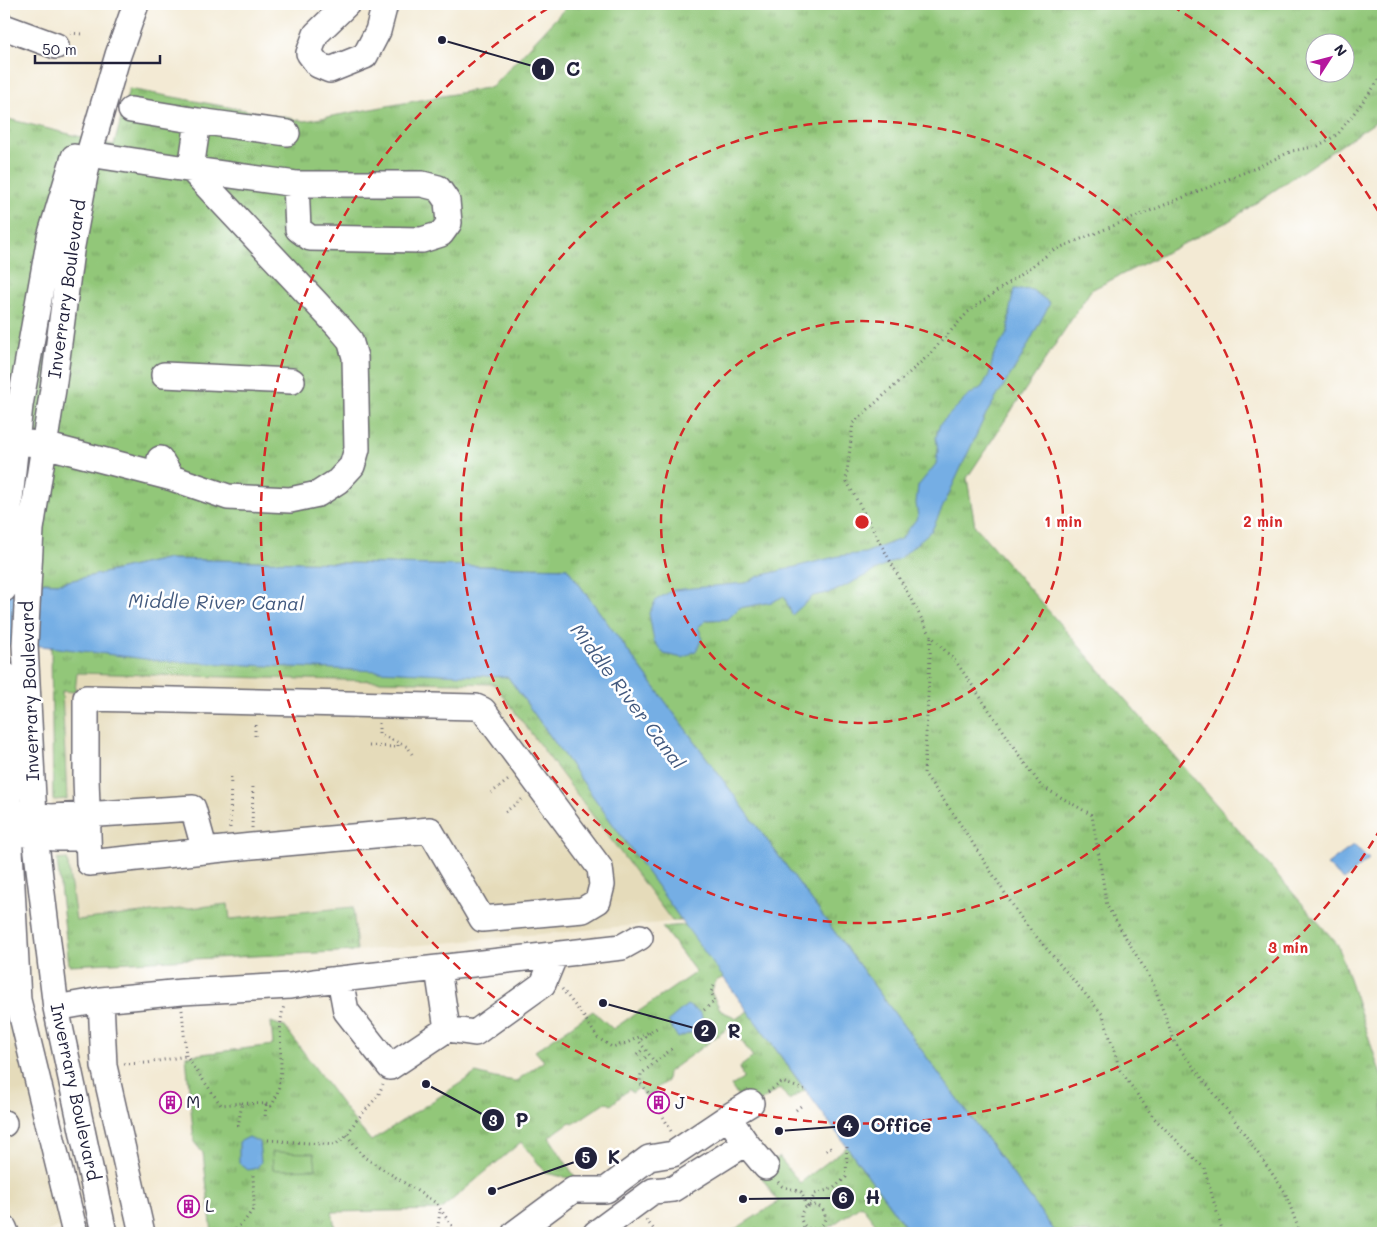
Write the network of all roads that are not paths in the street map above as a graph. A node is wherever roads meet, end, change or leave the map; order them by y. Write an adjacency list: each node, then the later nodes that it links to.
1 (121, 4): 15 (street, Inverrary Boulevard)
2 (136, 4): 10 (street, Inverrary Boulevard)
3 (347, 4): 4 (street)
4 (385, 4)
5 (4, 27): 6 (street)
6 (56, 46)
7 (131, 110): 8 (street)
8 (198, 121): 9 (street); 11 (street)
9 (287, 133)
10 (89, 154): 11 (street); 16 (street, Inverrary Boulevard)
11 (191, 169): 12 (street); 16 (street)
12 (296, 184): 12 (street)
13 (164, 375): 14 (street)
14 (292, 381)
15 (16, 441): 16 (street); 17 (street, Inverrary Boulevard)
16 (44, 445): 17 (street, Inverrary Boulevard)
17 (16, 575): 18 (street, Inverrary Boulevard); 21 (street, Inverrary Boulevard)
18 (4, 589)
19 (4, 674): 20 (street, Inverrary Boulevard)
20 (6, 822): 21 (street); 39 (street, Inverrary Boulevard)
21 (35, 826): 22 (street); 29 (street, Inverrary Boulevard)
22 (87, 826): 23 (street); 23 (street); 23 (street)
23 (205, 851)
24 (640, 937): 25 (street)
25 (552, 962): 26 (street); 30 (street)
26 (438, 969): 27 (street); 30 (street)
27 (340, 979): 28 (street); 30 (street)
28 (101, 1000): 29 (street); 41 (street)
29 (56, 1008): 40 (street, Inverrary Boulevard)
30 (447, 1029)
31 (750, 1104): 32 (street)
32 (728, 1117): 33 (street); 34 (street)
33 (746, 1143): 35 (street); 36 (street)
34 (649, 1158): 36 (street); 42 (street)
35 (766, 1167)
36 (673, 1189): 43 (street)
37 (4, 1228): 38 (street)
38 (6, 1233)
39 (75, 1233)
40 (104, 1233)
41 (142, 1233)
42 (515, 1233)
43 (596, 1233)

